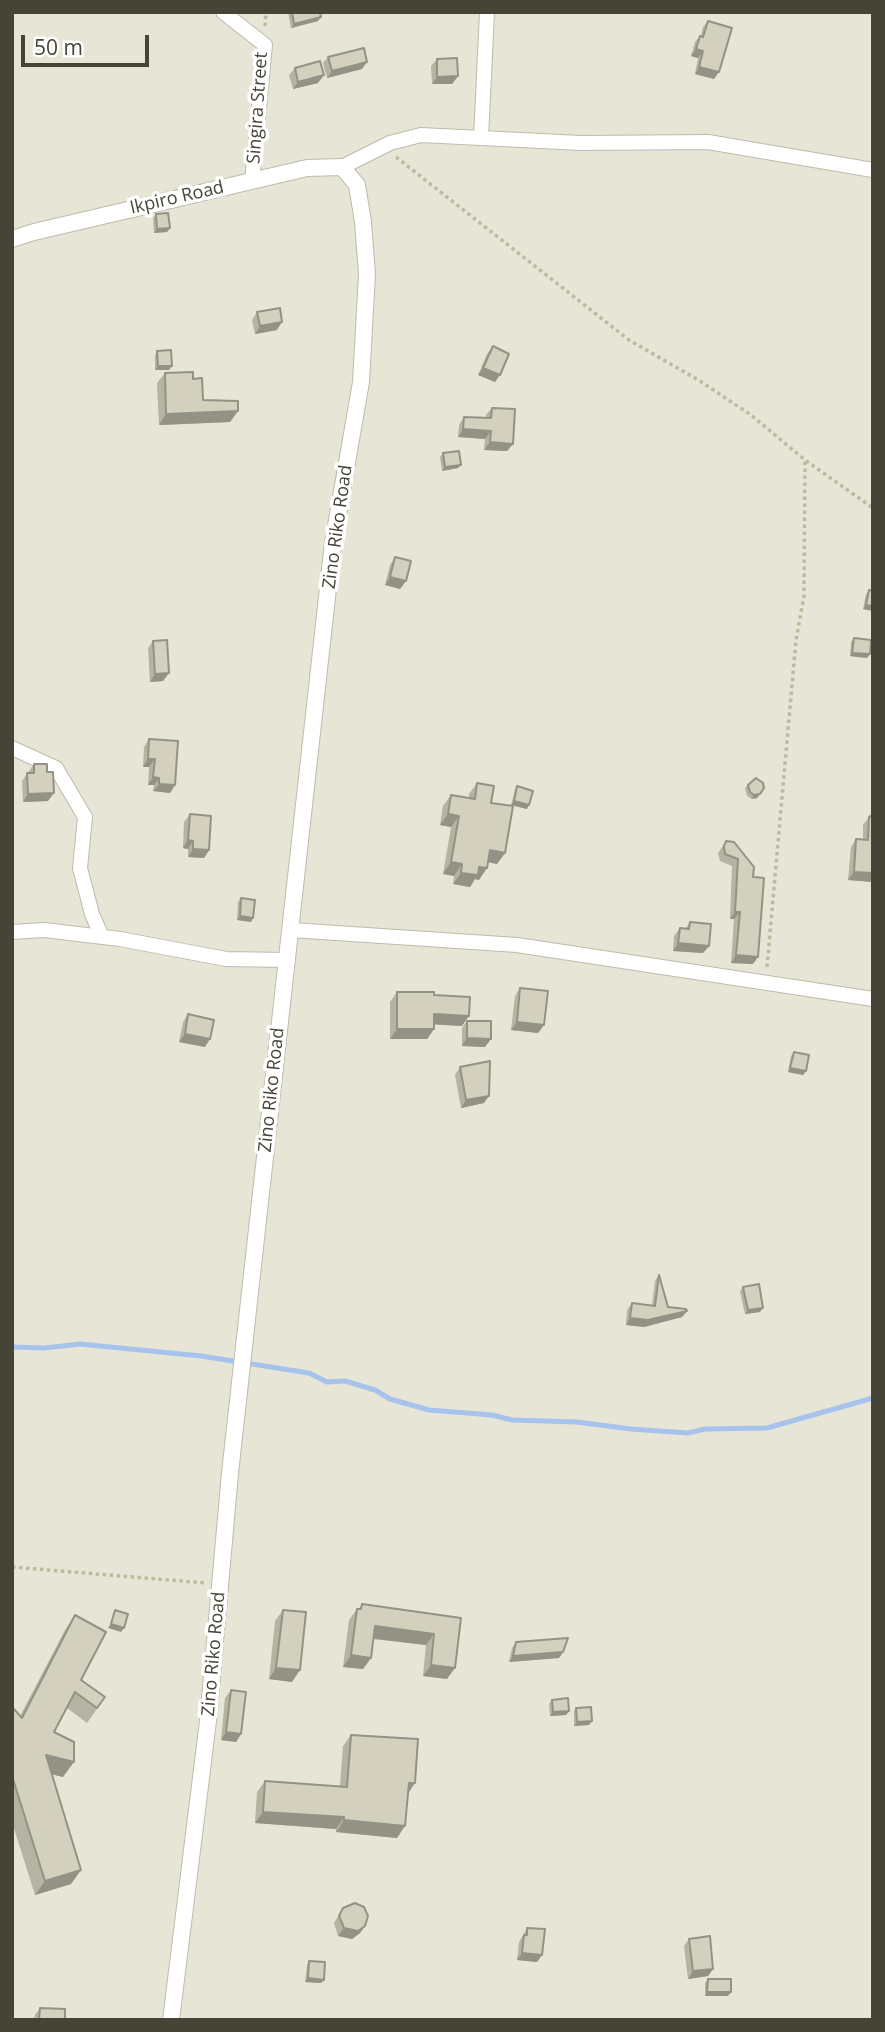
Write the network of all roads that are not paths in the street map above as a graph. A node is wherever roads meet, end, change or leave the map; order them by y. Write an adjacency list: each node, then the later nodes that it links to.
1 (223, 12): 6 (street, Singira Street)
2 (487, 12): 3 (street)
3 (481, 138): 4 (street); 5 (street)
4 (342, 167): 6 (street, Ikpiro Road); 9 (street, Zino Riko Road)
5 (873, 170)
6 (252, 181): 7 (street, Ikpiro Road)
7 (12, 239)
8 (12, 748): 11 (street)
9 (291, 930): 12 (street, Zino Riko Road); 13 (street)
10 (12, 932): 11 (street)
11 (102, 937): 12 (street)
12 (286, 960): 14 (street, Zino Riko Road)
13 (870, 1001)
14 (171, 2020)

